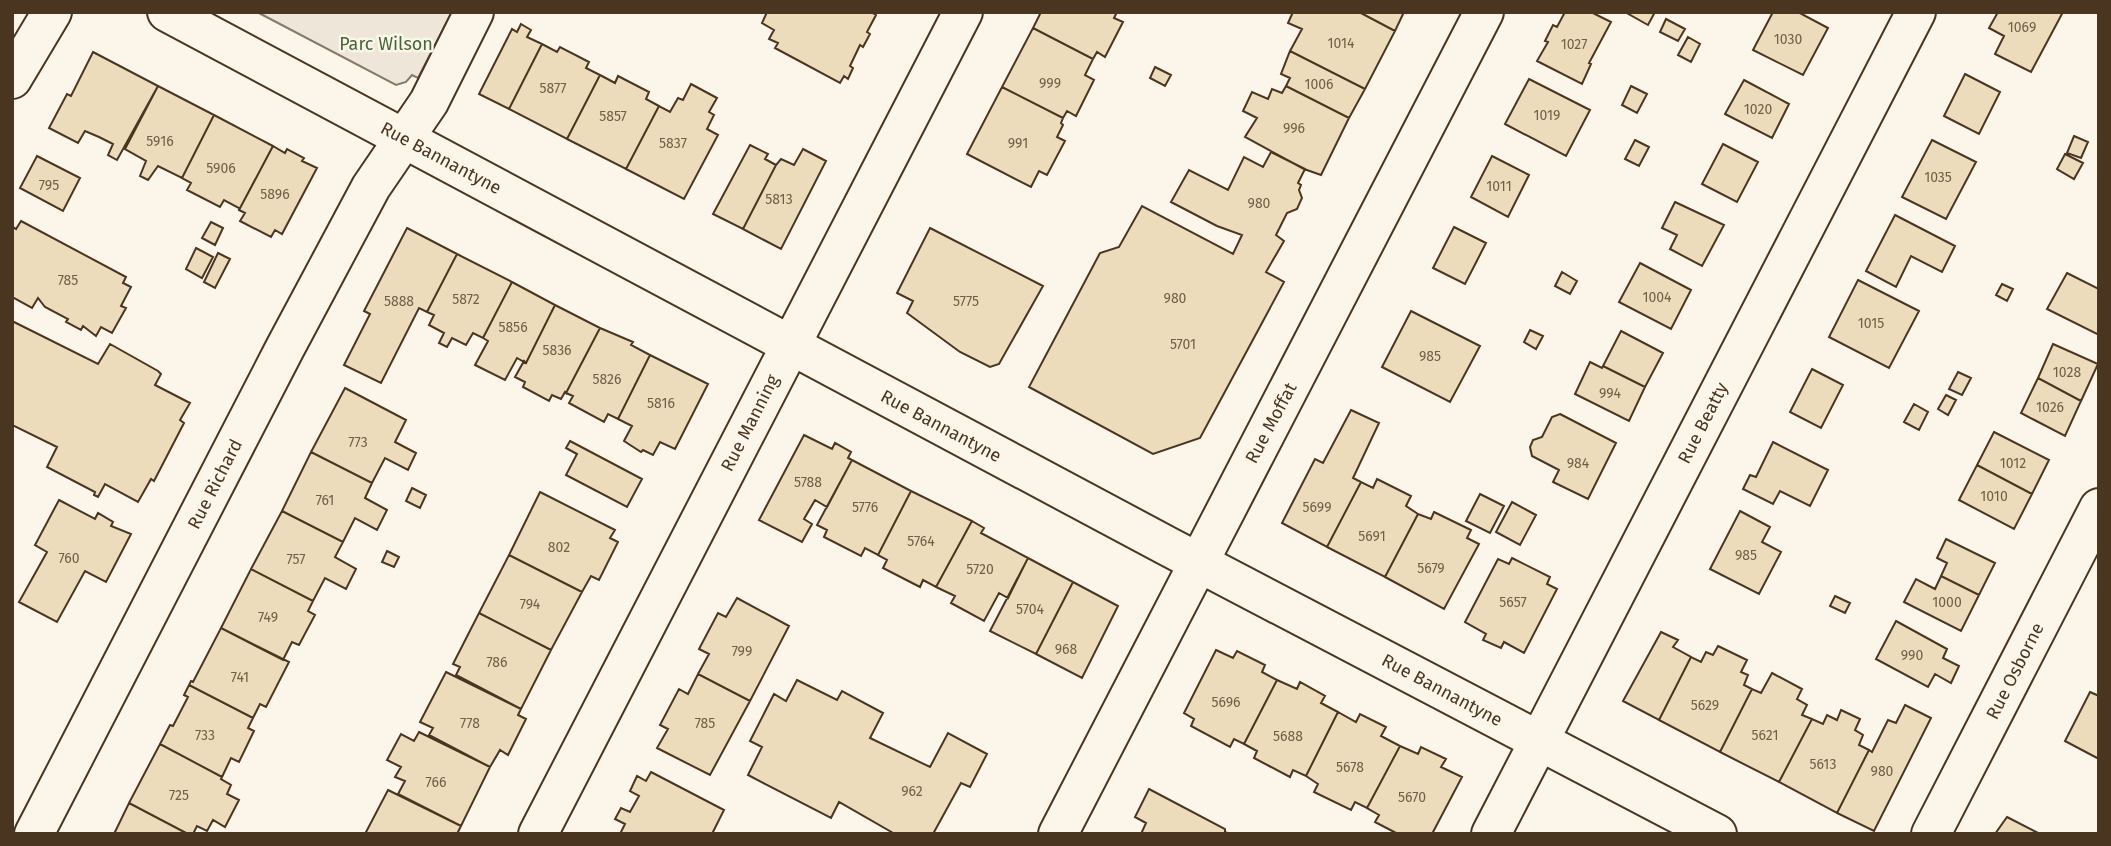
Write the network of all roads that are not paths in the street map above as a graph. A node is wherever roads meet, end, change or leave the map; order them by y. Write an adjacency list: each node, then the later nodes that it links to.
1 (52, 12): 7 (street)
2 (167, 12): 8 (street, Rue Bannantyne)
3 (474, 12): 8 (street, Rue Richard)
4 (963, 12): 9 (street, Rue Manning)
5 (1485, 12): 11 (street, Rue Moffat)
6 (1916, 12): 12 (street, Rue Beatty)
7 (12, 79)
8 (403, 138): 9 (street, Rue Bannantyne); 13 (street, Rue Richard)
9 (790, 345): 11 (street, Rue Bannantyne); 14 (street, Rue Manning)
10 (2099, 508): 18 (street, Rue Osborne)
11 (1198, 563): 12 (street, Rue Bannantyne); 15 (street, Rue Moffat)
12 (1538, 741): 16 (street, Rue Beatty); 17 (street, Rue Bannantyne)
13 (34, 834)
14 (537, 834)
15 (1058, 834)
16 (1490, 834)
17 (1717, 834)
18 (1931, 834)

